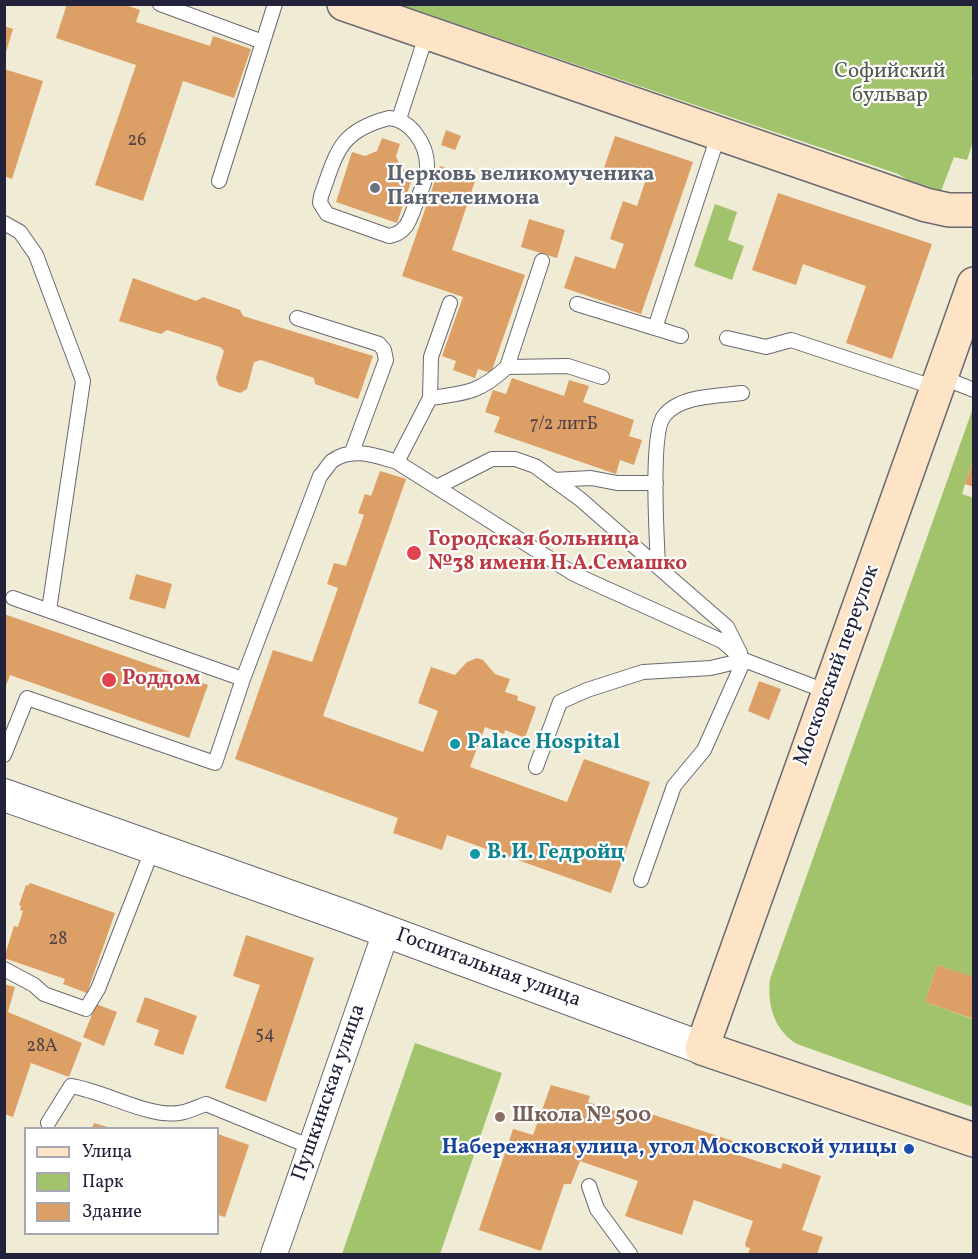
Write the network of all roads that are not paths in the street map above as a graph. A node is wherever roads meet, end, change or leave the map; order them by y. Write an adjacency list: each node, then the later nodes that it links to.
1 (160, 4): 5 (lane)
2 (275, 4): 5 (lane)
3 (344, 4): 4 (main road)
4 (427, 33): 6 (lane); 7 (main road)
5 (263, 42): 8 (lane)
6 (399, 118): 6 (lane)
7 (719, 133): 9 (main road); 16 (lane)
8 (219, 181)
9 (974, 210)
10 (4, 223): 32 (lane)
11 (542, 261): 19 (lane)
12 (974, 284): 21 (main road, Московский переулок)
13 (450, 303): 24 (lane)
14 (577, 304): 16 (lane)
15 (297, 318): 25 (lane)
16 (655, 328): 17 (lane)
17 (681, 336)
18 (727, 338): 21 (lane)
19 (507, 368): 20 (lane); 24 (lane)
20 (602, 377)
21 (938, 383): 22 (lane); 35 (main road, Московский переулок)
22 (974, 390)
23 (742, 393): 28 (lane)
24 (430, 398): 26 (lane)
25 (352, 452): 26 (lane); 34 (lane)
26 (397, 462): 29 (lane)
27 (553, 480): 28 (lane); 29 (lane); 30 (lane)
28 (656, 483): 30 (lane)
29 (437, 487): 33 (lane)
30 (658, 567): 33 (lane)
31 (14, 598): 32 (lane)
32 (49, 610): 34 (lane)
33 (744, 660): 35 (lane); 37 (lane); 40 (lane)
34 (243, 679): 36 (lane)
35 (828, 692): 43 (main road, Московский переулок)
36 (4, 754)
37 (536, 767)
38 (4, 795): 39 (street, Госпитальная улица)
39 (153, 848): 41 (street, Госпитальная улица); 42 (lane)
40 (641, 880)
41 (386, 932): 43 (street, Госпитальная улица); 46 (street, Пушкинская улица)
42 (4, 969)
43 (702, 1048): 45 (main road, Госпитальная улица)
44 (48, 1123): 46 (lane)
45 (974, 1140)
46 (311, 1147): 48 (street, Пушкинская улица)
47 (589, 1186): 49 (lane)
48 (274, 1254)
49 (630, 1254)

